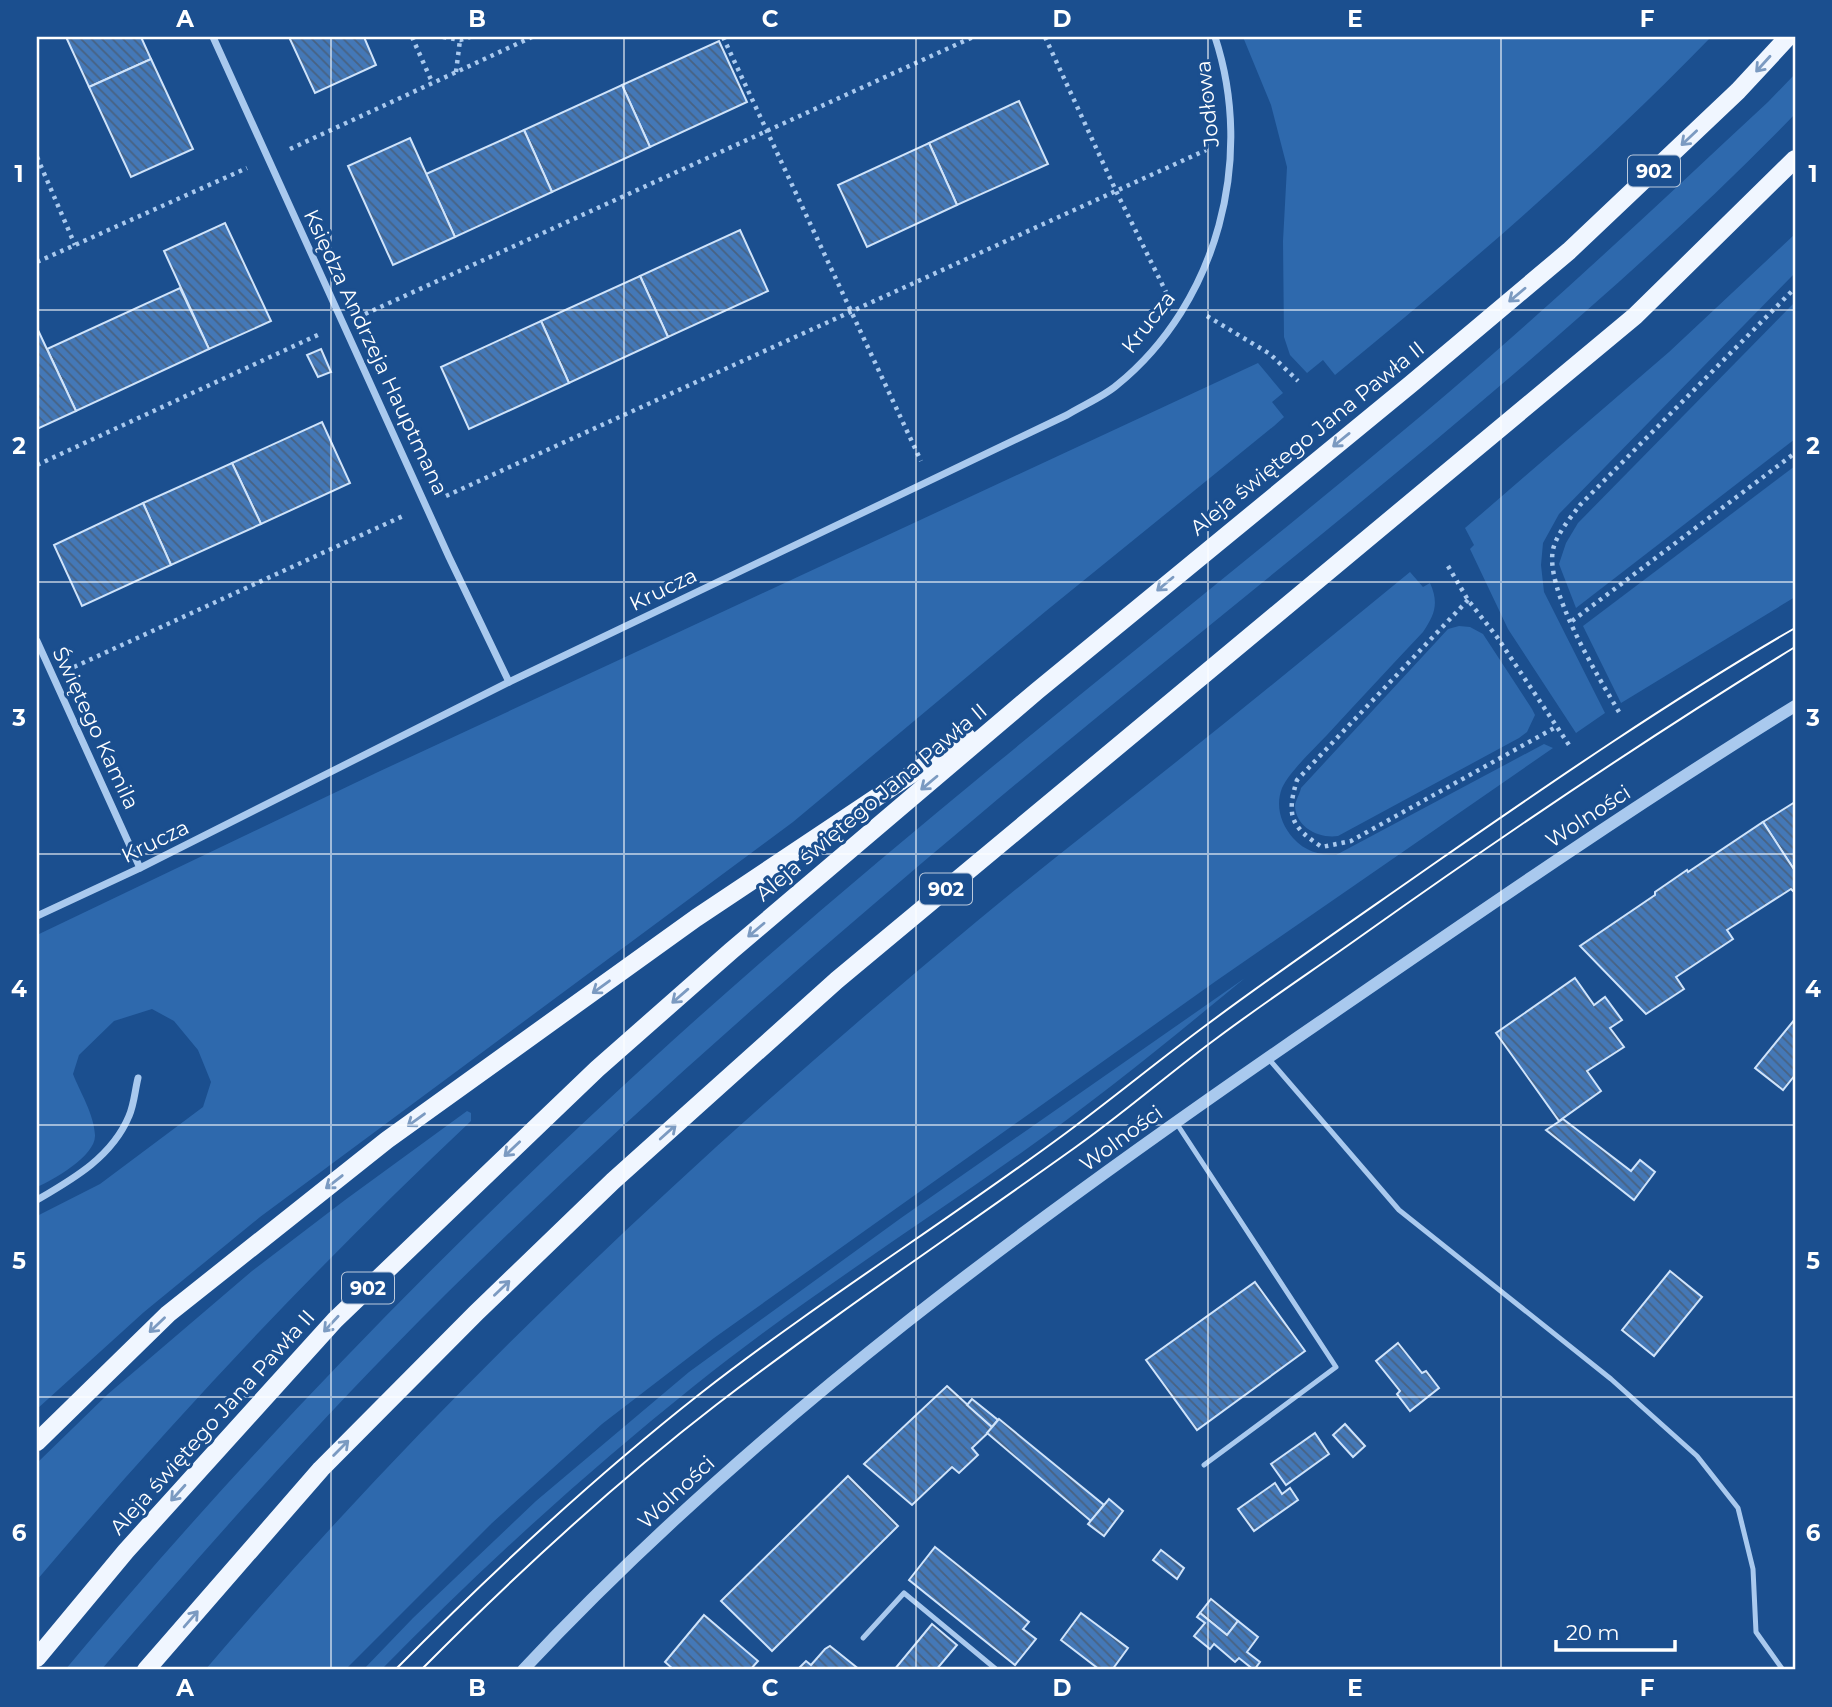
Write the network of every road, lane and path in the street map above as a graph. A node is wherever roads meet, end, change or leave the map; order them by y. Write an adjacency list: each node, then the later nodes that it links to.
1 (213, 37): 23 (street, Księdza Andrzeja Hauptmana)
2 (412, 37): 12 (path)
3 (443, 37): 10 (path)
4 (470, 37): 10 (path)
5 (723, 37): 13 (path)
6 (973, 37): 13 (path)
7 (1045, 37): 17 (path)
8 (1215, 37): 14 (street, Jodłowa)
9 (1788, 37): 35 (main road, Aleja świętego Jana Pawła II / 902, one-way to 35)
10 (460, 40): 11 (path)
11 (456, 72)
12 (432, 82)
13 (766, 131): 22 (path); 23 (path)
14 (1232, 138): 17 (path); 18 (street, Jodłowa)
15 (37, 158): 19 (path)
16 (1795, 159): 50 (main road, 902, one-way to 16)
17 (1116, 191): 21 (path); 22 (path)
18 (1223, 210): 21 (street, Krucza)
19 (75, 245)
20 (1795, 288): 31 (path)
21 (1187, 305): 24 (path); 27 (street, Krucza)
22 (850, 312): 27 (path); 28 (path)
23 (344, 324): 26 (path); 28 (street, Księdza Andrzeja Hauptmana)
24 (1298, 382)
25 (1795, 453): 31 (path)
26 (37, 465)
27 (930, 481): 34 (street, Krucza)
28 (428, 505): 33 (path); 34 (street, Księdza Andrzeja Hauptmana)
29 (1448, 566): 30 (path)
30 (1468, 600): 38 (path); 38 (path)
31 (1572, 621): 37 (path)
32 (37, 641): 33 (street, Świętego Kamila)
33 (53, 676): 40 (street, Świętego Kamila)
34 (509, 682): 40 (street, Krucza)
35 (1037, 691): 46 (main road, one-way to 46); 49 (main road, Aleja świętego Jana Pawła II / 902, one-way to 49)
36 (1795, 706): 42 (street, Wolności)
37 (1619, 712)
38 (1556, 727): 39 (path)
39 (1569, 745)
40 (140, 868): 41 (street, Krucza)
41 (37, 916)
42 (1267, 1058): 44 (street, Wolności); 53 (lane)
43 (138, 1078): 45 (street)
44 (1176, 1121): 47 (lane); 51 (street, Wolności)
45 (37, 1200)
46 (37, 1442)
47 (1204, 1465)
48 (863, 1638): 52 (lane)
49 (37, 1657)
50 (146, 1670)
51 (523, 1670)
52 (998, 1670)
53 (1783, 1670)

